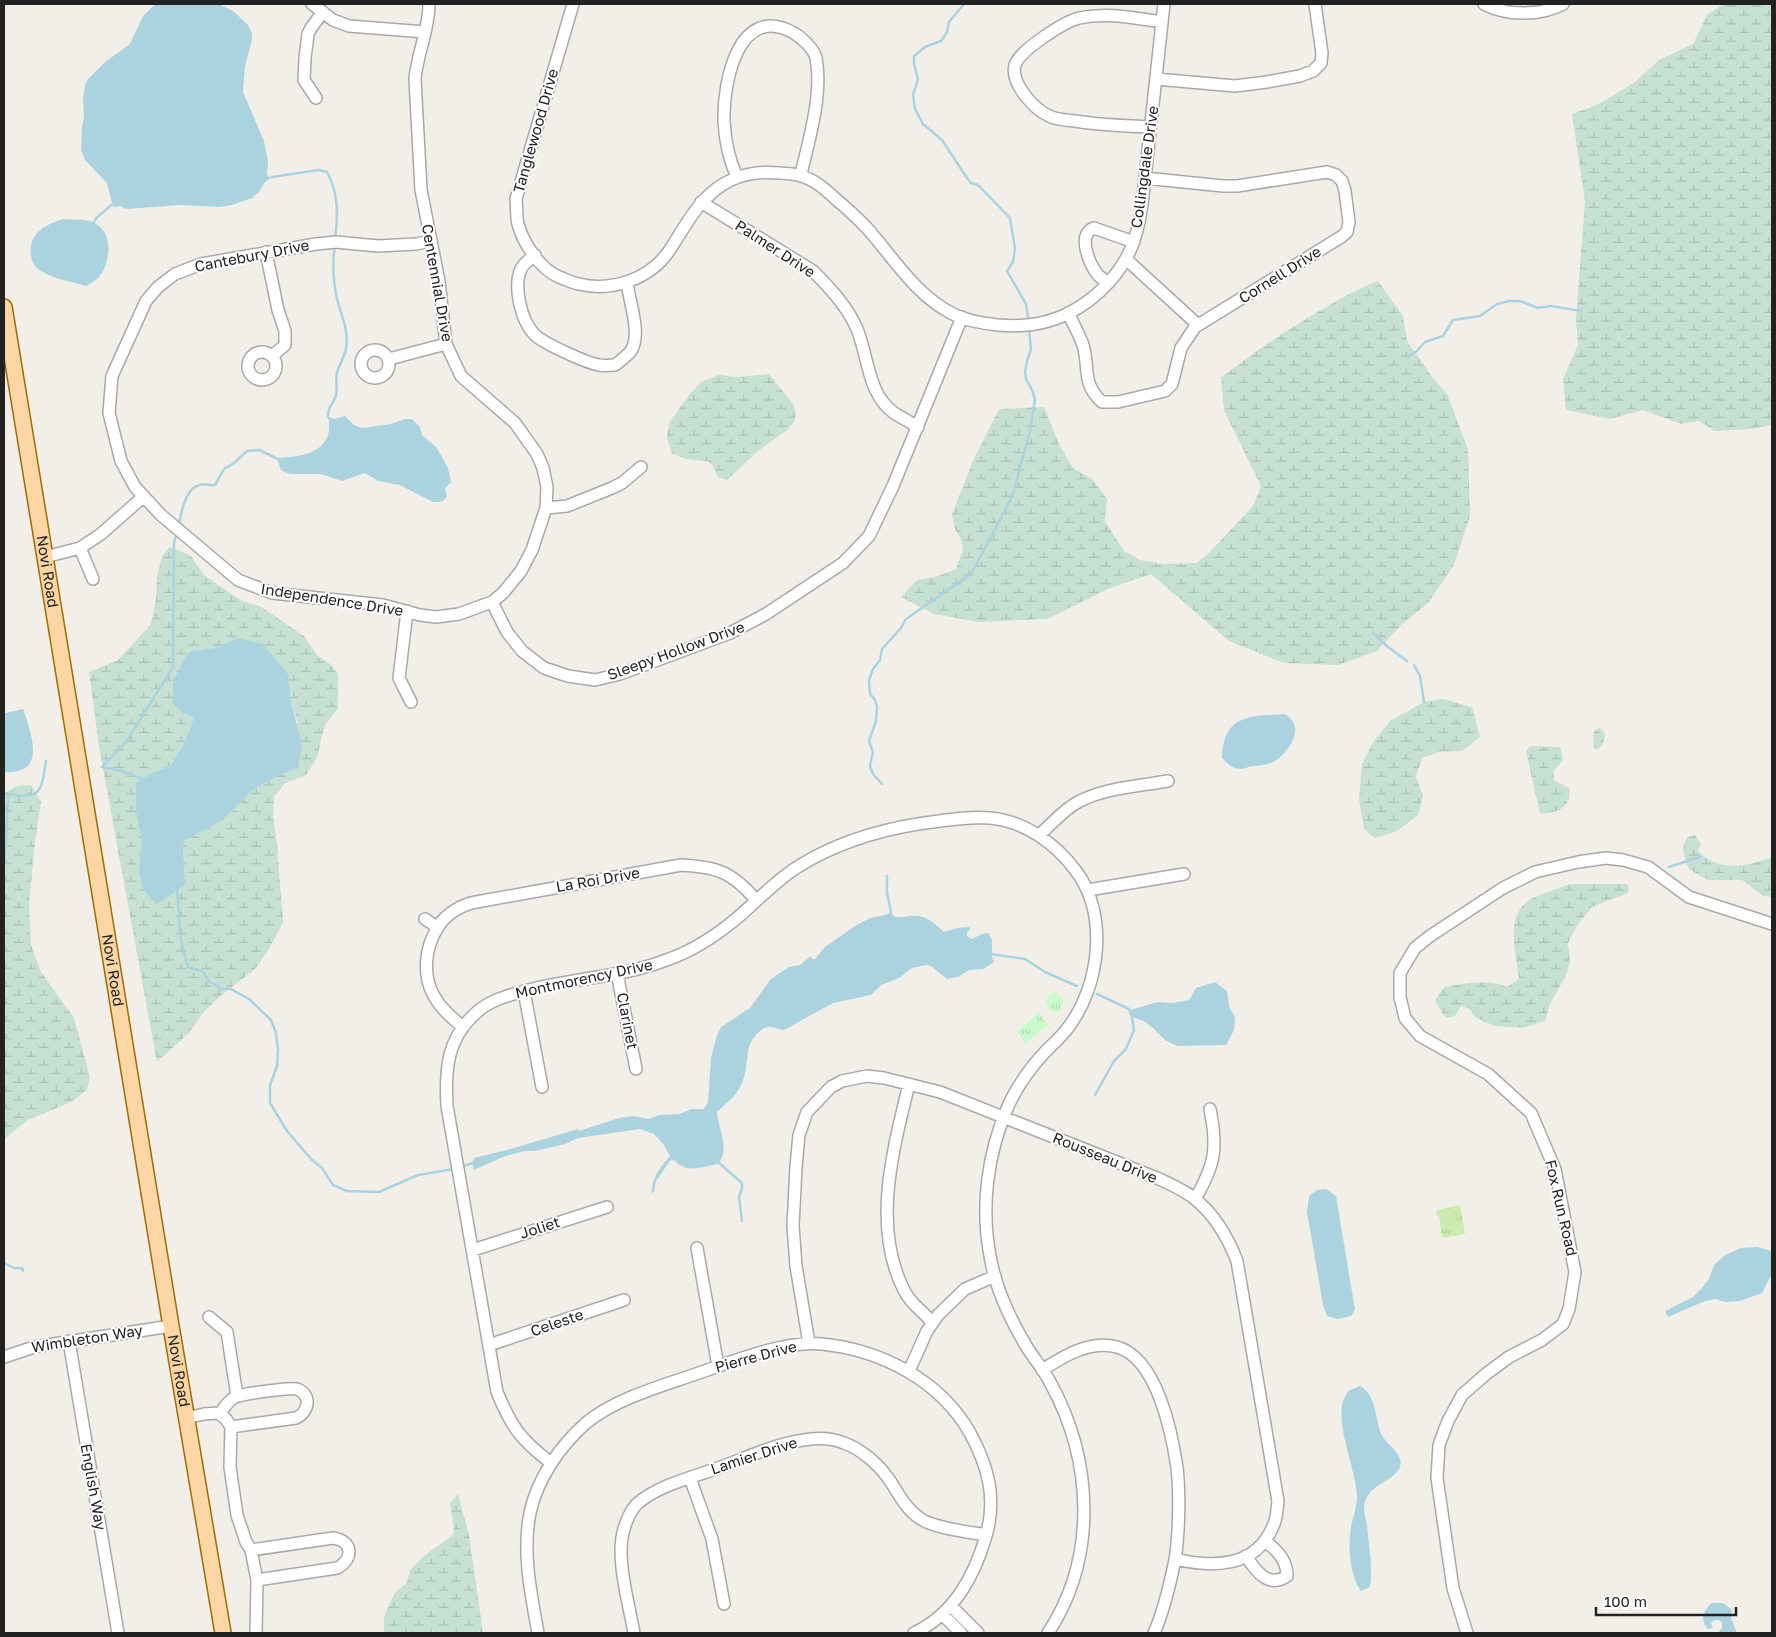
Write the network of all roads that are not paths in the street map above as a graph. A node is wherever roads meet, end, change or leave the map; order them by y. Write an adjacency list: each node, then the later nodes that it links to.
1 (312, 4): 8 (street)
2 (429, 4): 10 (street, Centennial Drive)
3 (573, 4): 21 (street, Tanglewood Drive)
4 (1164, 4): 9 (street, Collingdale Drive)
5 (1315, 4): 11 (street)
6 (1484, 4): 7 (street)
7 (1563, 4)
8 (323, 12): 10 (street); 12 (street)
9 (1162, 22): 11 (street, Collingdale Drive); 13 (street)
10 (425, 32): 18 (street, Centennial Drive)
11 (1156, 79): 13 (street, Collingdale Drive)
12 (316, 98)
13 (1151, 127): 16 (street, Collingdale Drive)
14 (801, 174): 15 (street, Tanglewood Drive); 15 (street); 27 (street, Tanglewood Drive)
15 (737, 177): 17 (street, Tanglewood Drive)
16 (1145, 178): 19 (street, Collingdale Drive); 28 (street, Cornell Drive)
17 (701, 202): 23 (street, Tanglewood Drive); 32 (street, Palmer Drive)
18 (431, 241): 20 (street, Cantebury Drive); 29 (street, Centennial Drive)
19 (1134, 242): 22 (street, Collingdale Drive); 24 (street)
20 (266, 252): 30 (street); 34 (street, Cantebury Drive)
21 (535, 255): 23 (street, Tanglewood Drive); 23 (street)
22 (1126, 259): 24 (street, Collingdale Drive); 28 (street)
23 (627, 282)
24 (1108, 283): 26 (street, Collingdale Drive)
25 (4, 307): 37 (main road, Novi Road)
26 (1068, 313): 27 (street, Collingdale Drive); 28 (street, Cornell Drive)
27 (962, 317): 32 (street, Sleepy Hollow Drive)
28 (1198, 325)
29 (446, 344): 31 (street); 35 (street, Centennial Drive)
30 (272, 356)
31 (388, 360)
32 (918, 426): 39 (street, Sleepy Hollow Drive)
33 (641, 467): 35 (street)
34 (143, 497): 36 (street); 40 (street, Independence Drive)
35 (546, 508): 39 (street, Centennial Drive)
36 (80, 548): 37 (street); 38 (street)
37 (45, 557): 66 (main road, Novi Road)
38 (93, 579)
39 (492, 602): 40 (street, Independence Drive)
40 (407, 611): 41 (street)
41 (411, 702)
42 (1168, 781): 43 (street)
43 (1039, 835): 45 (street, Montmorency Drive); 46 (street, Montmorency Drive)
44 (1184, 874): 45 (street)
45 (1088, 890): 57 (street, Montmorency Drive)
46 (756, 900): 49 (street, La Roi Drive); 50 (street, Montmorency Drive)
47 (425, 919): 49 (street)
48 (1772, 924): 98 (street, Fox Run Road)
49 (438, 927): 52 (street, La Roi Drive)
50 (617, 973): 51 (street, Montmorency Drive); 53 (street, Clarinet)
51 (524, 991): 52 (street, Montmorency Drive); 55 (street)
52 (463, 1027): 61 (street, Montmorency Drive)
53 (636, 1069)
54 (909, 1084): 57 (street, Rousseau Drive); 65 (street); 68 (street, Rousseau Drive)
55 (542, 1087)
56 (1210, 1109): 58 (street)
57 (1004, 1116): 58 (street, Rousseau Drive); 62 (street, Montmorency Drive)
58 (1195, 1199): 81 (street, Rousseau Drive)
59 (607, 1206): 61 (street, Joliet)
60 (697, 1248): 71 (street)
61 (473, 1250): 69 (street, Montmorency Drive)
62 (995, 1276): 65 (street); 72 (street, Montmorency Drive)
63 (624, 1300): 69 (street, Celeste)
64 (209, 1317): 74 (street)
65 (932, 1323): 73 (street)
66 (171, 1326): 67 (street, Wimbleton Way); 76 (main road, Novi Road)
67 (69, 1342): 70 (street, Wimbleton Way); 88 (street, English Way)
68 (809, 1344): 71 (street, Pierre Drive); 73 (street, Pierre Drive)
69 (489, 1345): 78 (street, Montmorency Drive)
70 (4, 1357)
71 (718, 1366): 78 (street, Pierre Drive)
72 (1042, 1370): 84 (street); 96 (street, Montmorency Drive)
73 (909, 1371): 80 (street, Pierre Drive)
74 (237, 1396): 75 (street); 77 (street)
75 (220, 1414): 76 (street); 77 (street)
76 (186, 1418): 89 (main road, Novi Road)
77 (231, 1428): 82 (street)
78 (551, 1463): 91 (street, Pierre Drive)
79 (690, 1478): 80 (street, Lamier Drive); 86 (street); 92 (street, Lamier Drive)
80 (986, 1535): 87 (street, Pierre Drive)
81 (1265, 1540): 83 (street, Rousseau Drive); 83 (street)
82 (251, 1550): 85 (street); 85 (street)
83 (1246, 1556): 84 (street, Rousseau Drive)
84 (1175, 1559): 97 (street)
85 (257, 1580): 90 (street)
86 (724, 1604)
87 (946, 1610): 93 (street, Pierre Drive); 94 (street); 95 (street)
88 (118, 1633)
89 (223, 1633)
90 (256, 1633)
91 (538, 1633)
92 (634, 1633)
93 (914, 1633)
94 (961, 1633)
95 (978, 1633)
96 (1048, 1633)
97 (1154, 1633)
98 (1467, 1633)

